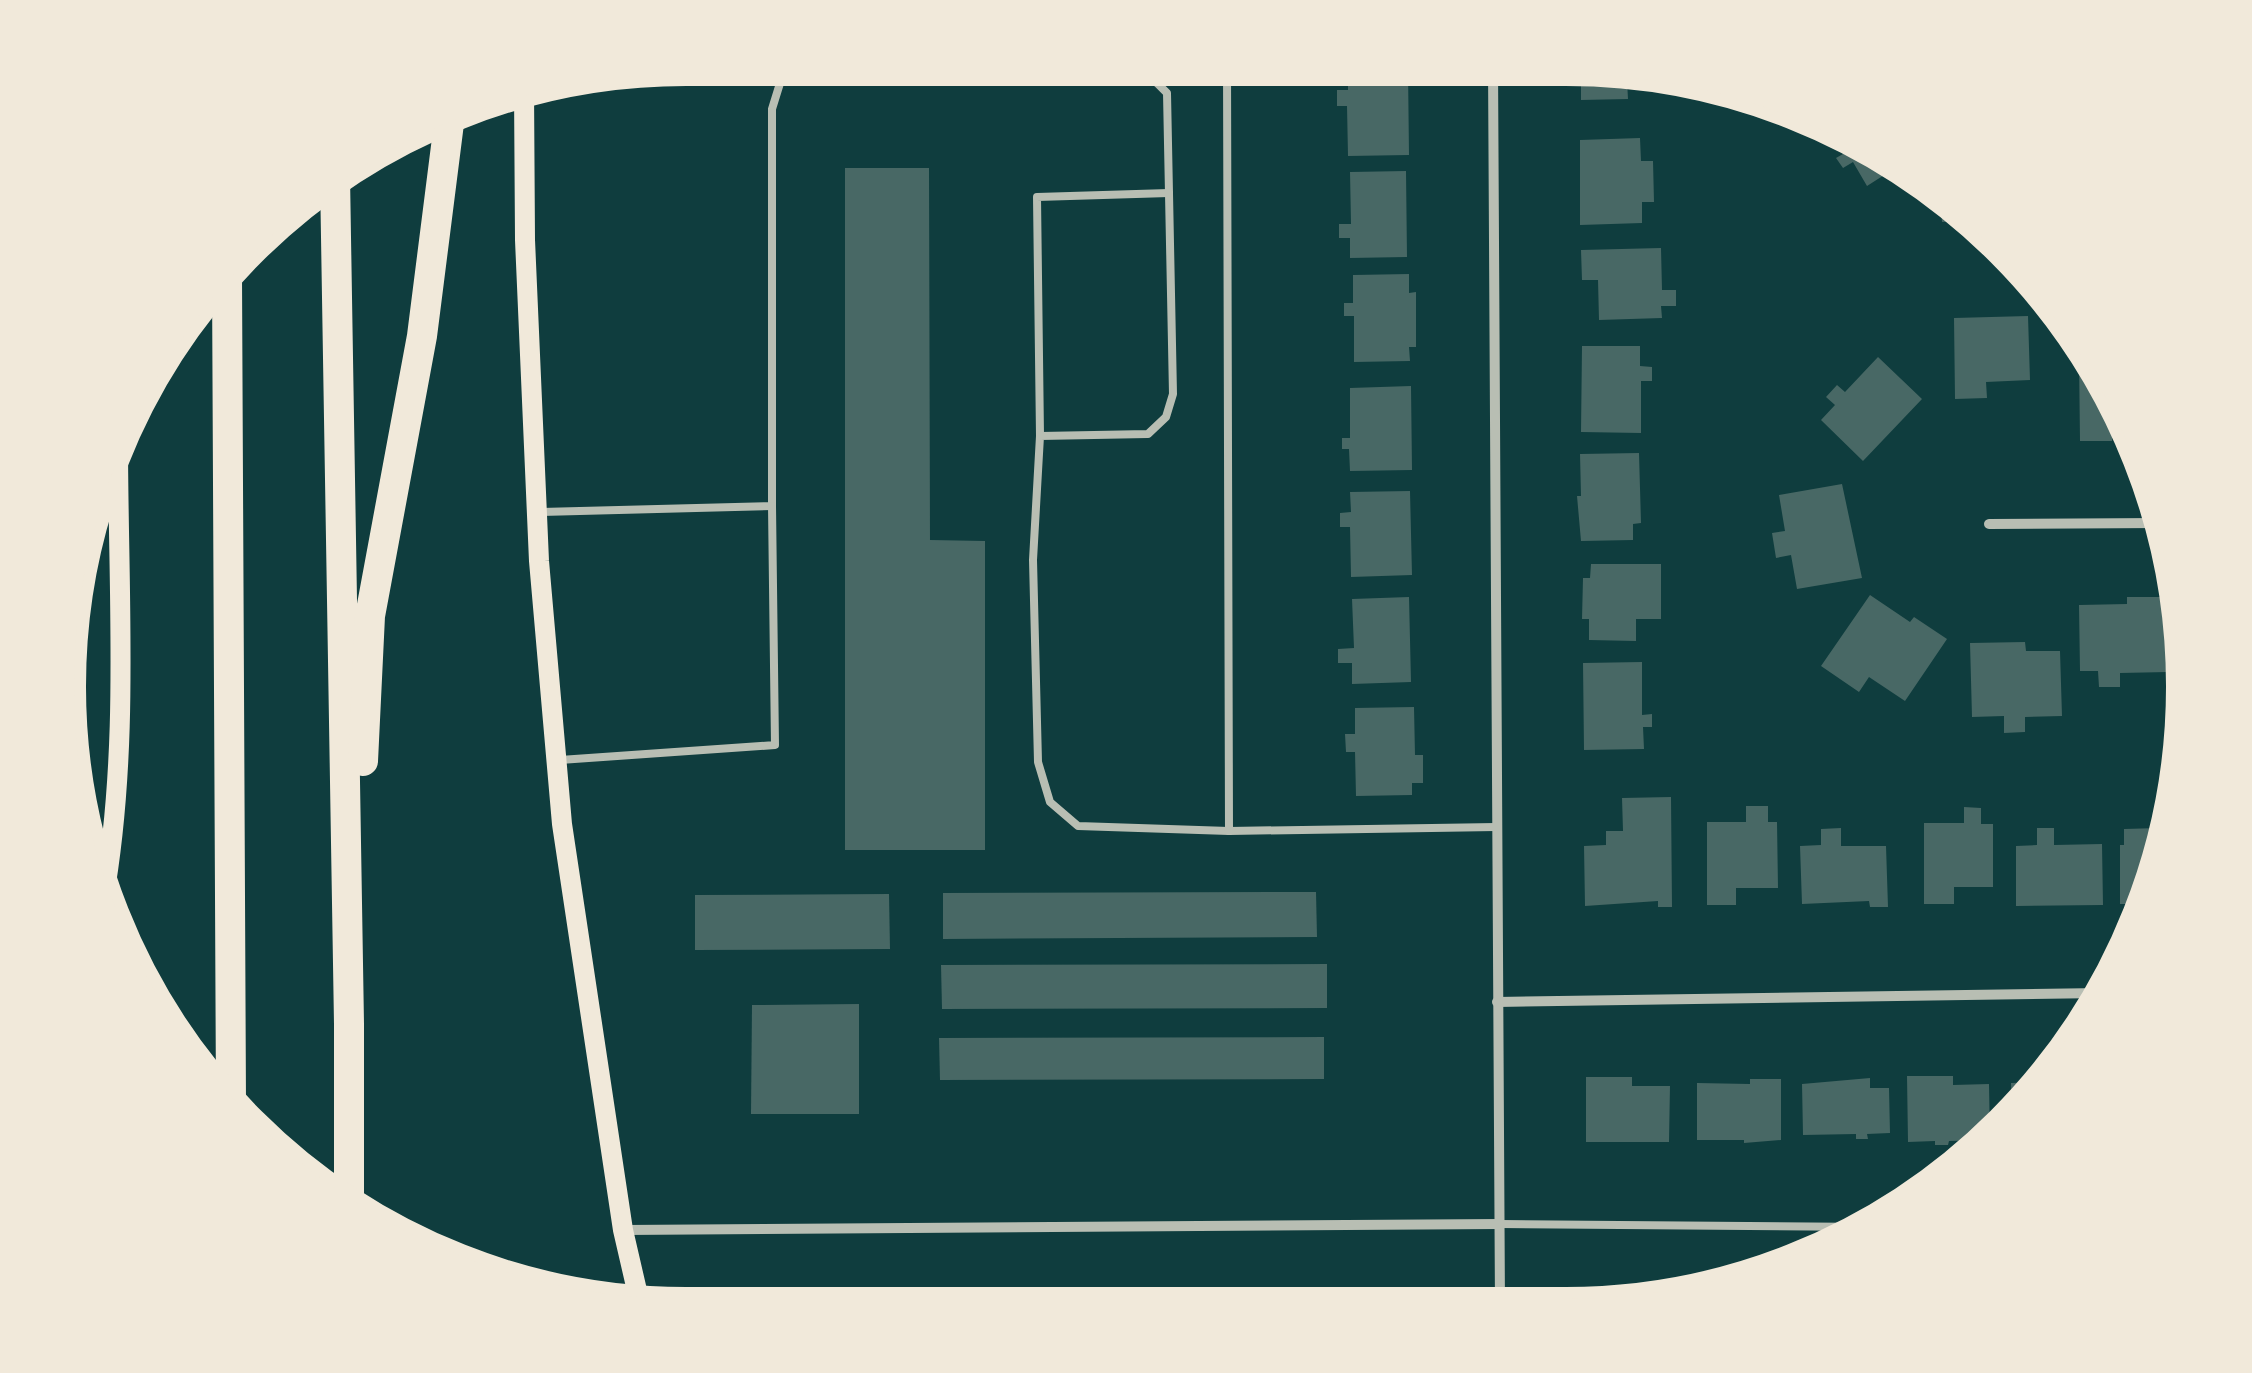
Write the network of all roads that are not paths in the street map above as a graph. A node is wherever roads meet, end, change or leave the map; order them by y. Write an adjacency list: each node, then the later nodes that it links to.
1 (781, 80): 12 (lane)
2 (1155, 80): 8 (lane)
3 (1227, 80): 18 (lane)
4 (1492, 80): 17 (street)
5 (524, 103): 13 (main road)
6 (448, 129): 22 (highway)
7 (335, 192): 22 (highway)
8 (1169, 193): 10 (lane); 10 (lane)
9 (228, 290): 23 (highway)
10 (1040, 436): 18 (lane)
11 (118, 475): 19 (main road)
12 (772, 506): 13 (lane); 16 (lane)
13 (537, 512): 16 (main road)
14 (2149, 523): 15 (street)
15 (1990, 524)
16 (556, 760): 27 (main road)
17 (1496, 826): 18 (lane); 21 (street)
18 (1229, 831)
19 (109, 869)
20 (2089, 993): 21 (street)
21 (1497, 1002): 25 (street)
22 (349, 1024): 24 (highway)
23 (231, 1086)
24 (349, 1190)
25 (1500, 1224): 26 (lane); 27 (street); 29 (street)
26 (1840, 1227)
27 (623, 1230): 28 (main road)
28 (637, 1291)
29 (1500, 1293)

